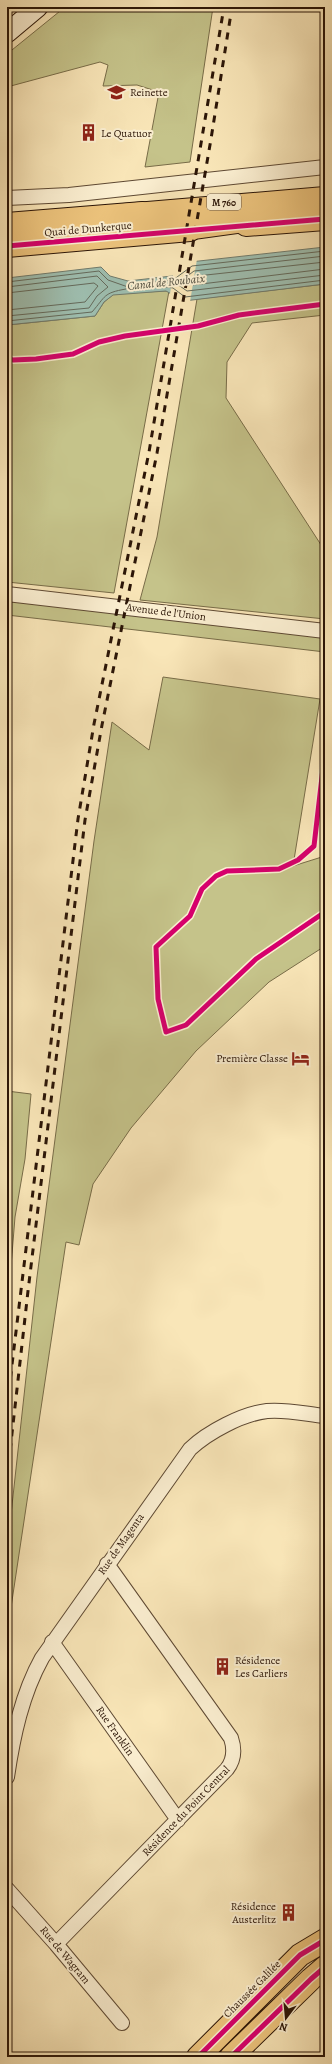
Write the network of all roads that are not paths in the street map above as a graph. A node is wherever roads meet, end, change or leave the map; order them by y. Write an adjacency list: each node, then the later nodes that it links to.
1 (38, 7): 2 (street)
2 (7, 33)
3 (325, 167): 5 (street)
4 (325, 188): 8 (main road, M 760)
5 (7, 198)
6 (325, 198): 8 (main road)
7 (325, 212): 11 (main road)
8 (124, 215): 10 (main road, Quai de Dunkerque / M 760)
9 (325, 219): 11 (main road, M 760)
10 (7, 224)
11 (171, 232): 12 (main road, Quai de Dunkerque / M 760)
12 (7, 246)
13 (7, 594): 14 (street, Avenue de l'Union)
14 (325, 631)
15 (325, 1416): 16 (street, Rue de Magenta)
16 (107, 1564): 17 (street, Rue de Magenta); 19 (street, Résidence du Point Central)
17 (52, 1642): 18 (street, Rue de Magenta); 19 (street, Rue Franklin)
18 (7, 1777)
19 (178, 1820): 22 (street, Résidence du Point Central)
20 (7, 1889): 22 (street, Rue de Wagram)
21 (325, 1940): 25 (main road, Chaussée Galilée)
22 (56, 1944): 24 (street, Rue de Wagram)
23 (325, 1967): 26 (main road)
24 (122, 2023)
25 (198, 2057)
26 (231, 2057)

